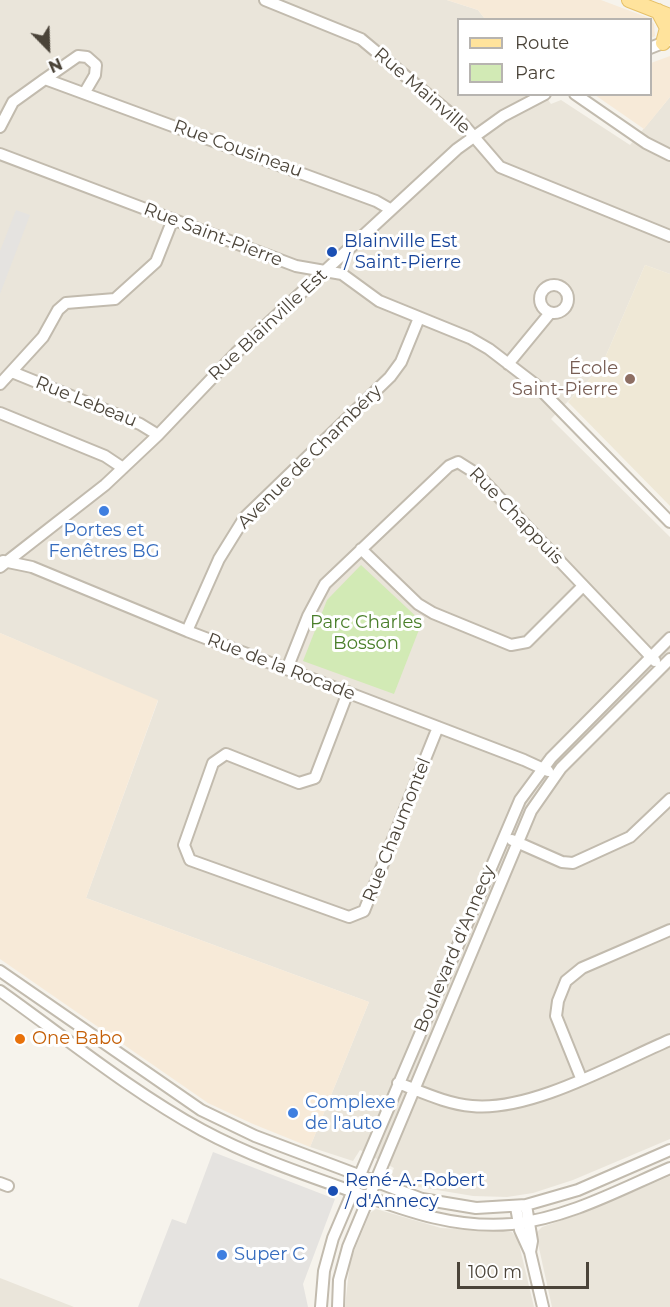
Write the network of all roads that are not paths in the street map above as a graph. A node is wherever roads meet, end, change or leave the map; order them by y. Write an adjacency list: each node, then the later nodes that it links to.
1 (265, 0): 10 (street, Rue Mainville)
2 (629, 0): 3 (main road)
3 (664, 14): 4 (main road)
4 (661, 43)
5 (45, 79): 6 (street, Rue Cousineau); 6 (street); 9 (street)
6 (85, 92): 13 (street, Rue Cousineau)
7 (541, 96): 10 (street, Rue Blainville Est)
8 (578, 96): 12 (street)
9 (0, 127)
10 (474, 136): 13 (street, Rue Blainville Est); 15 (street, Rue Mainville)
11 (0, 154): 14 (street, Rue Saint-Pierre)
12 (670, 155)
13 (390, 209): 16 (street, Rue Blainville Est)
14 (172, 219): 16 (street, Rue Saint-Pierre); 20 (street)
15 (670, 236)
16 (324, 271): 18 (street, Rue Saint-Pierre); 23 (street, Rue Blainville Est)
17 (550, 313): 19 (street)
18 (419, 318): 19 (street, Rue Saint-Pierre); 29 (street, Avenue de Chambéry)
19 (508, 364): 25 (street, Rue Saint-Pierre)
20 (12, 372): 21 (street); 23 (street, Rue Lebeau)
21 (0, 384)
22 (0, 413): 24 (street)
23 (158, 435): 24 (street, Rue Blainville Est)
24 (123, 468): 27 (street, Rue Blainville Est)
25 (670, 522)
26 (361, 549): 28 (street); 28 (street, Rue Chappuis); 34 (street, Rue Chappuis)
27 (2, 563): 29 (street, Rue de la Rocade)
28 (583, 586): 31 (street, Rue Chappuis)
29 (187, 631): 34 (street, Rue de la Rocade)
30 (670, 638): 31 (street, Boulevard d'Annecy)
31 (651, 657): 33 (street, Rue Chappuis); 37 (street, Boulevard d'Annecy)
32 (670, 659): 33 (street, Boulevard d'Annecy)
33 (662, 667): 38 (street, Boulevard d'Annecy)
34 (287, 669): 35 (street, Rue de la Rocade)
35 (348, 692): 36 (street, Rue de la Rocade); 36 (street, Rue Chaumontel)
36 (438, 727): 37 (street, Rue de la Rocade)
37 (542, 768): 38 (street, Rue de la Rocade); 40 (street, Boulevard d'Annecy)
38 (554, 776): 41 (street, Boulevard d'Annecy)
39 (670, 799): 41 (street)
40 (503, 836): 41 (street); 47 (street, Boulevard d'Annecy)
41 (516, 842): 48 (street, Boulevard d'Annecy)
42 (670, 930): 46 (street)
43 (0, 971): 51 (street)
44 (0, 992): 53 (street)
45 (670, 1040): 46 (street)
46 (581, 1078): 48 (street)
47 (399, 1083): 48 (street); 51 (street, Boulevard d'Annecy)
48 (414, 1089): 52 (street, Boulevard d'Annecy)
49 (670, 1150): 55 (street)
50 (670, 1168): 56 (street)
51 (359, 1177): 52 (street); 53 (street, Boulevard d'Annecy)
52 (375, 1183): 54 (street, Boulevard d'Annecy); 55 (street)
53 (353, 1192): 54 (street); 57 (street, Boulevard d'Annecy)
54 (369, 1197): 56 (street); 58 (street, Boulevard d'Annecy)
55 (521, 1206): 56 (street)
56 (524, 1222): 59 (street)
57 (321, 1307)
58 (338, 1307)
59 (543, 1307)

